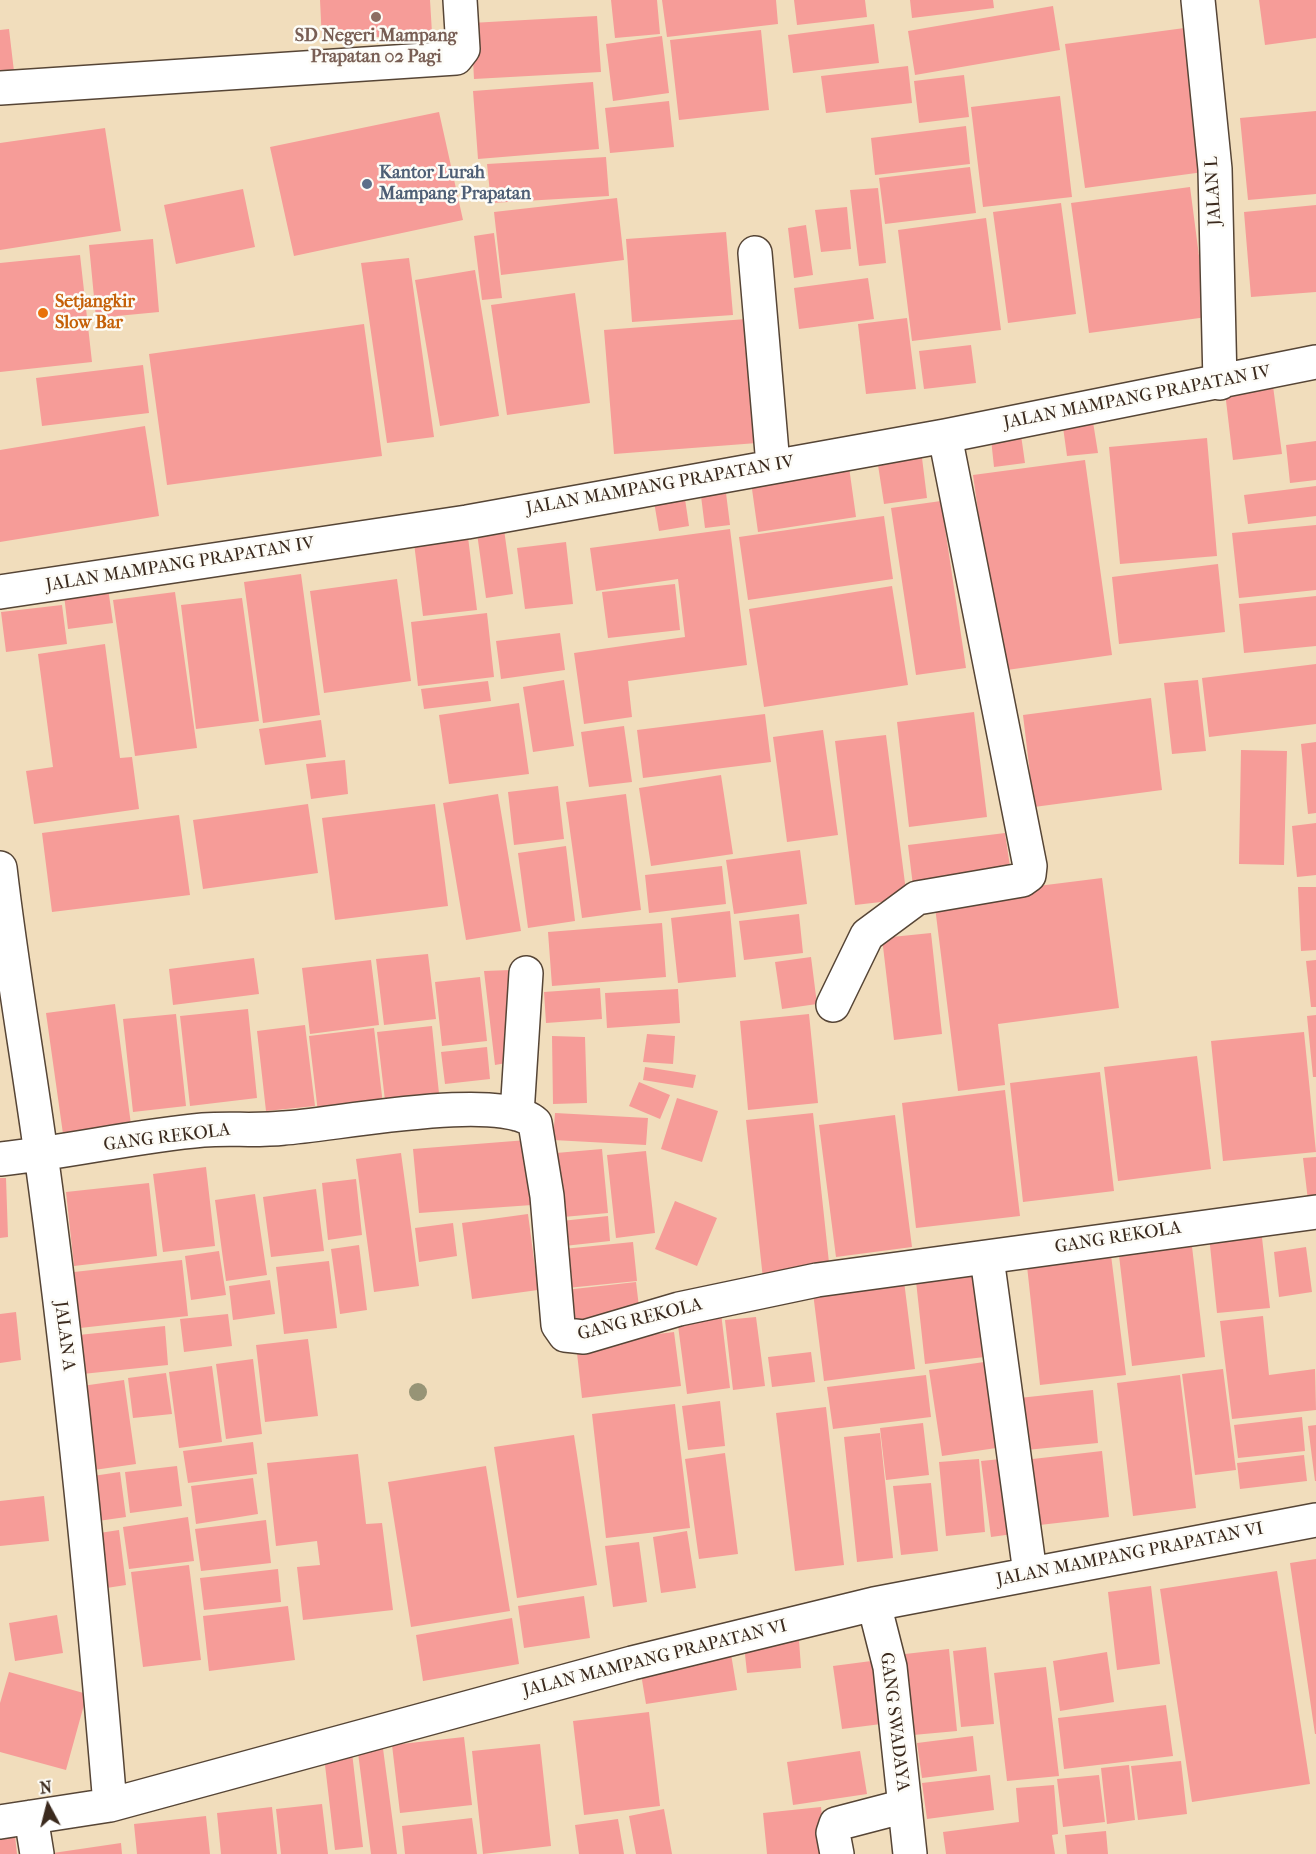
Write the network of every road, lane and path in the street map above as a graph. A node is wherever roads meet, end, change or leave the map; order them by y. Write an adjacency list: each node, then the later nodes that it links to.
1 (460, 0): 2 (street); 4 (street)
2 (468, 0)
3 (1198, 0): 7 (street, JALAN L)
4 (0, 88)
5 (755, 253): 9 (street)
6 (1316, 362): 7 (street, JALAN MAMPANG PRAPATAN IV)
7 (1220, 383): 8 (street, JALAN MAMPANG PRAPATAN IV)
8 (945, 435): 9 (street, JALAN MAMPANG PRAPATAN IV); 13 (street)
9 (772, 465): 10 (street, JALAN MAMPANG PRAPATAN IV)
10 (0, 592)
11 (0, 868): 15 (street, JALAN A)
12 (526, 973): 14 (street)
13 (833, 1005)
14 (518, 1114): 15 (street, GANG REKOLA); 18 (street, GANG REKOLA)
15 (41, 1155): 16 (street, GANG REKOLA); 22 (street, JALAN A)
16 (0, 1159)
17 (1316, 1212): 18 (street, GANG REKOLA)
18 (987, 1258): 20 (street)
19 (1316, 1520): 20 (street, JALAN MAMPANG PRAPATAN VI)
20 (1030, 1573): 21 (street, JALAN MAMPANG PRAPATAN VI)
21 (874, 1604): 22 (street, JALAN MAMPANG PRAPATAN VI); 23 (street, GANG SWADAYA)
22 (110, 1805): 24 (street, JALAN MAMPANG PRAPATAN VI)
23 (905, 1806): 26 (street, GANG SWADAYA); 27 (street, GANG SWADAYA)
24 (15, 1820): 25 (street)
25 (37, 1854)
26 (837, 1854)
27 (910, 1854)

